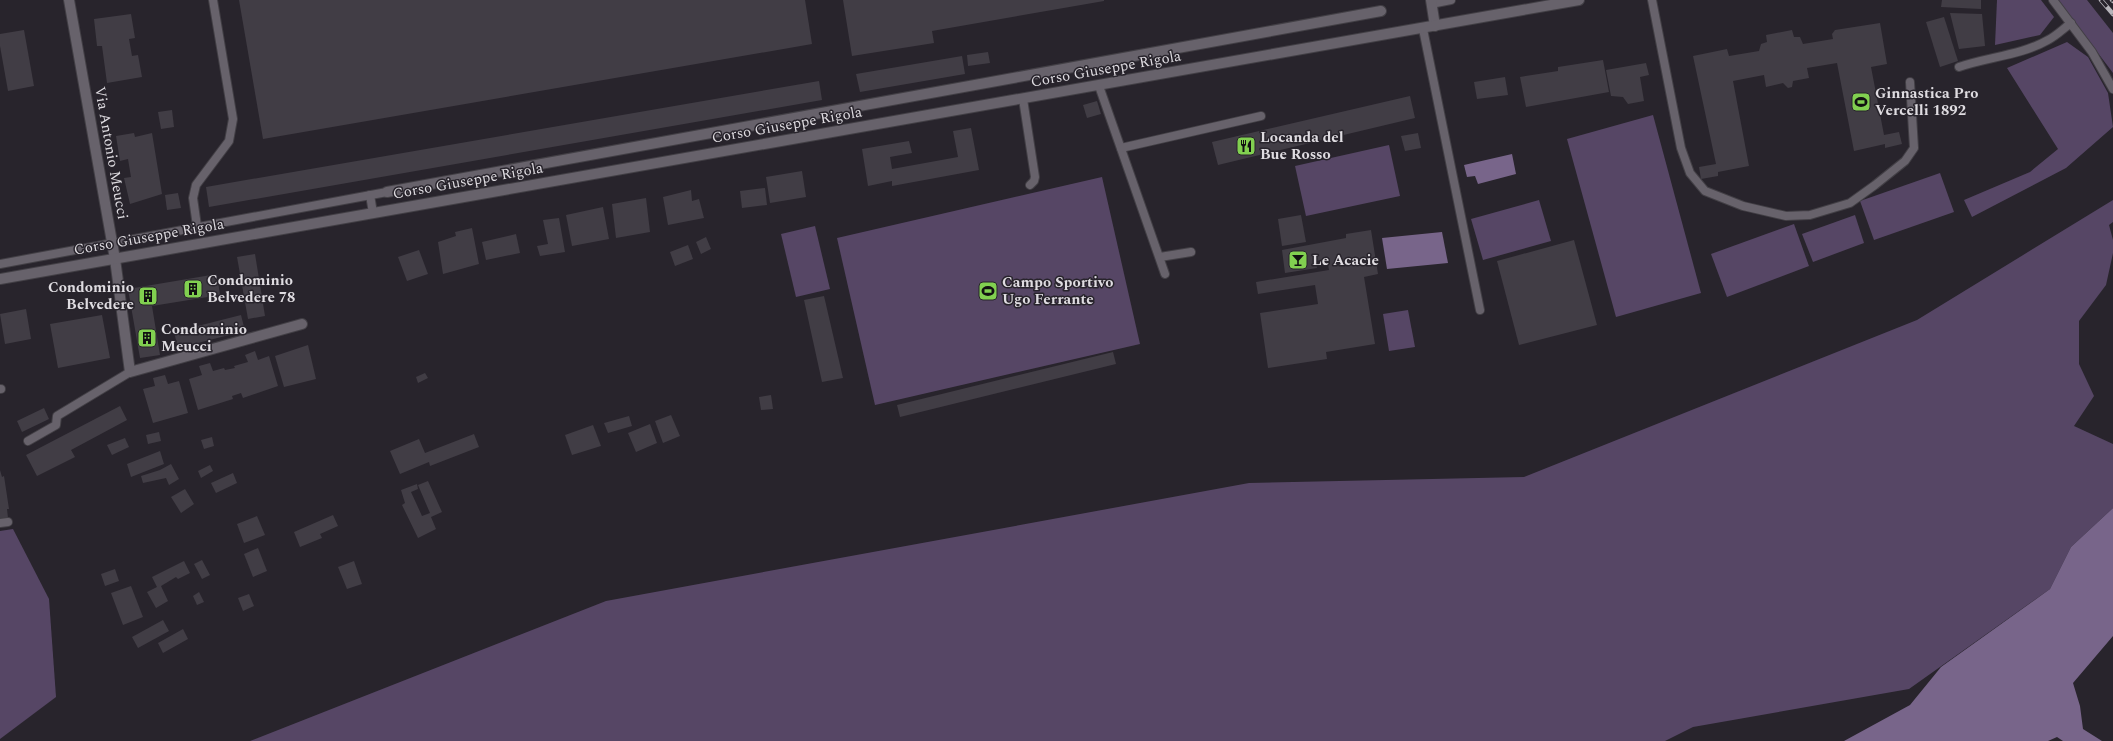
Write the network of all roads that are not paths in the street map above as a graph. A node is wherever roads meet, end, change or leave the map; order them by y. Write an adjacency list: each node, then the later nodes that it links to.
1 (69, 0): 24 (street, Via Antonio Meucci)
2 (213, 0): 23 (lane)
3 (1451, 0): 7 (lane)
4 (1579, 0): 10 (street, Corso Giuseppe Rigola)
5 (1652, 0): 13 (lane)
6 (2053, 0): 9 (lane)
7 (1431, 2): 10 (street)
8 (1381, 11): 20 (street)
9 (2071, 23): 12 (lane); 15 (lane)
10 (1435, 26): 11 (street, Corso Giuseppe Rigola)
11 (1422, 29): 14 (street, Corso Giuseppe Rigola); 31 (lane)
12 (1959, 67)
13 (1910, 82)
14 (1099, 86): 16 (street, Corso Giuseppe Rigola); 18 (lane)
15 (2113, 89)
16 (1023, 99): 19 (lane); 22 (street, Corso Giuseppe Rigola)
17 (1260, 116): 18 (lane)
18 (1121, 148): 26 (lane)
19 (1030, 185)
20 (387, 192): 21 (lane)
21 (370, 195): 22 (lane); 23 (lane)
22 (373, 213): 27 (street, Corso Giuseppe Rigola)
23 (197, 226): 24 (lane)
24 (113, 244): 27 (street, Via Antonio Meucci); 28 (lane)
25 (1190, 252): 26 (lane)
26 (1160, 257): 29 (lane)
27 (115, 259): 30 (street, Corso Giuseppe Rigola); 33 (street, Via Antonio Meucci)
28 (0, 264)
29 (1165, 274)
30 (0, 279)
31 (1480, 310)
32 (302, 324): 33 (street)
33 (130, 372): 34 (lane)
34 (28, 441)

